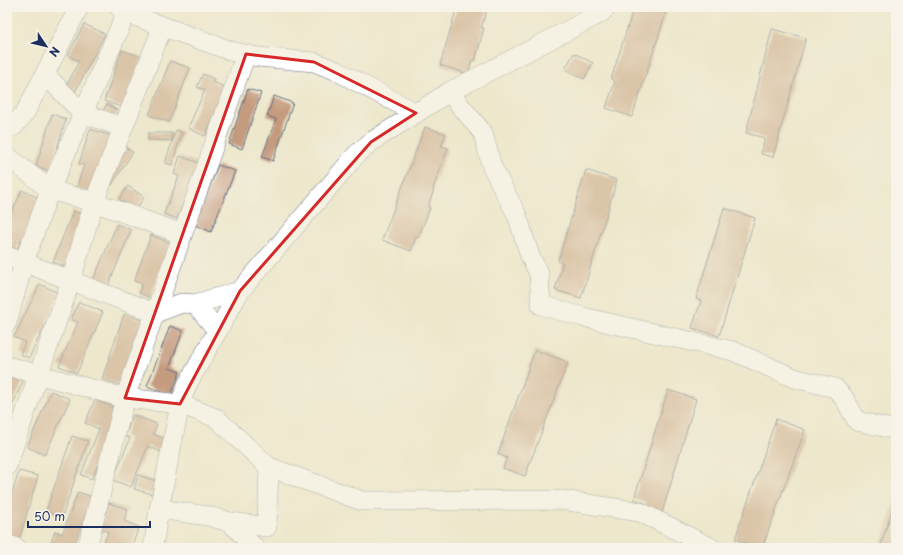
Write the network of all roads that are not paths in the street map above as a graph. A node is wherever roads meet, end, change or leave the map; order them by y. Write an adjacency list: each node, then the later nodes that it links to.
1 (79, 7): 6 (street)
2 (607, 7): 7 (street)
3 (123, 10): 4 (street); 8 (street)
4 (163, 26): 5 (street); 10 (street)
5 (246, 54): 9 (street); 15 (street)
6 (45, 74): 8 (street); 11 (street)
7 (449, 92): 9 (street); 27 (street)
8 (82, 113): 10 (street); 13 (street)
9 (416, 113): 18 (street)
10 (122, 127): 14 (street)
11 (7, 128)
12 (7, 156): 13 (street)
13 (50, 190): 14 (street); 16 (street)
14 (94, 202): 15 (street); 17 (street)
15 (182, 234): 20 (street)
16 (16, 259): 17 (street); 21 (street)
17 (71, 280): 20 (street); 24 (street)
18 (240, 291): 19 (street); 22 (street)
19 (195, 304): 20 (street); 22 (street)
20 (155, 312): 25 (street)
21 (7, 323)
22 (218, 331): 26 (street)
23 (7, 366): 24 (street)
24 (40, 375): 25 (street); 28 (street)
25 (124, 398): 26 (street); 34 (street)
26 (180, 404): 29 (street); 30 (street)
27 (896, 430)
28 (7, 466)
29 (269, 467): 31 (street); 37 (street)
30 (158, 509): 31 (street); 35 (street)
31 (230, 522): 36 (street)
32 (7, 544): 33 (street)
33 (17, 548)
34 (87, 548)
35 (153, 548)
36 (255, 548)
37 (712, 548)

